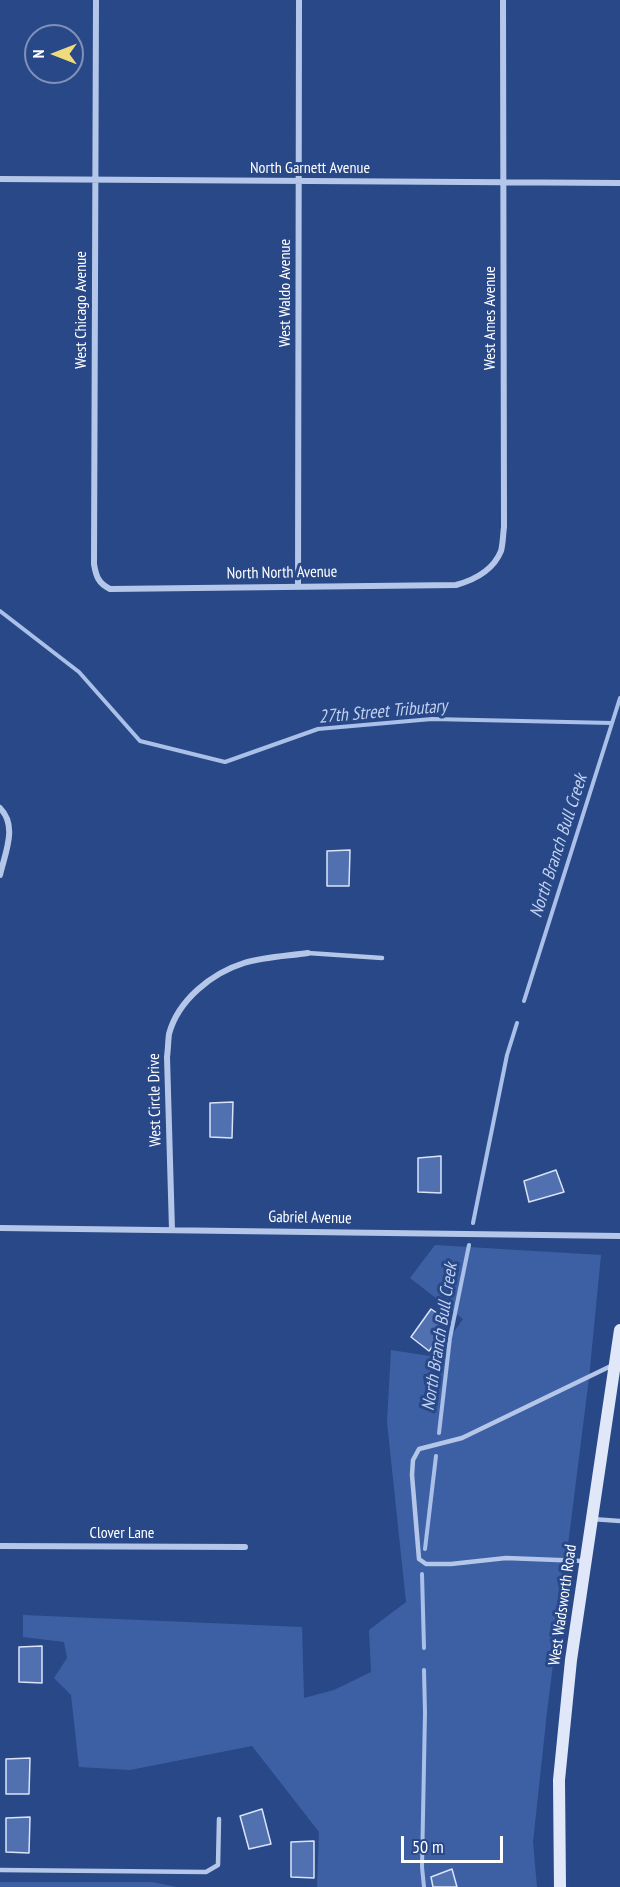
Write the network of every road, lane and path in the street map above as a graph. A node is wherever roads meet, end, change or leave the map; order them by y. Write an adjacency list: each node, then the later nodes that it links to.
1 (96, 0): 5 (street, West Chicago Avenue)
2 (299, 0): 6 (street, West Waldo Avenue)
3 (503, 0): 7 (street, West Ames Avenue)
4 (0, 179): 5 (street, North Garnett Avenue)
5 (95, 180): 6 (street, North Garnett Avenue); 11 (street, West Chicago Avenue)
6 (299, 181): 7 (street, North Garnett Avenue); 10 (street, West Waldo Avenue)
7 (503, 182): 8 (street, North Garnett Avenue); 9 (street, West Ames Avenue)
8 (620, 183)
9 (430, 585): 10 (street, North North Avenue)
10 (298, 586): 11 (street, North North Avenue)
11 (135, 588)
12 (0, 808): 13 (street)
13 (0, 875)
14 (308, 953): 15 (lane); 17 (street, West Circle Drive)
15 (382, 958)
16 (0, 1228): 17 (street, Gabriel Avenue)
17 (172, 1230): 18 (street, Gabriel Avenue)
18 (620, 1236)
19 (620, 1330): 20 (main road, West Wadsworth Road)
20 (618, 1350): 21 (main road, West Wadsworth Road)
21 (615, 1364): 22 (main road, West Wadsworth Road); 26 (lane)
22 (592, 1519): 23 (lane); 26 (main road, West Wadsworth Road)
23 (620, 1521)
24 (0, 1546): 25 (street, Clover Lane)
25 (244, 1547)
26 (586, 1561): 29 (main road, West Wadsworth Road)
27 (219, 1819): 28 (lane)
28 (0, 1870)
29 (560, 1887)

